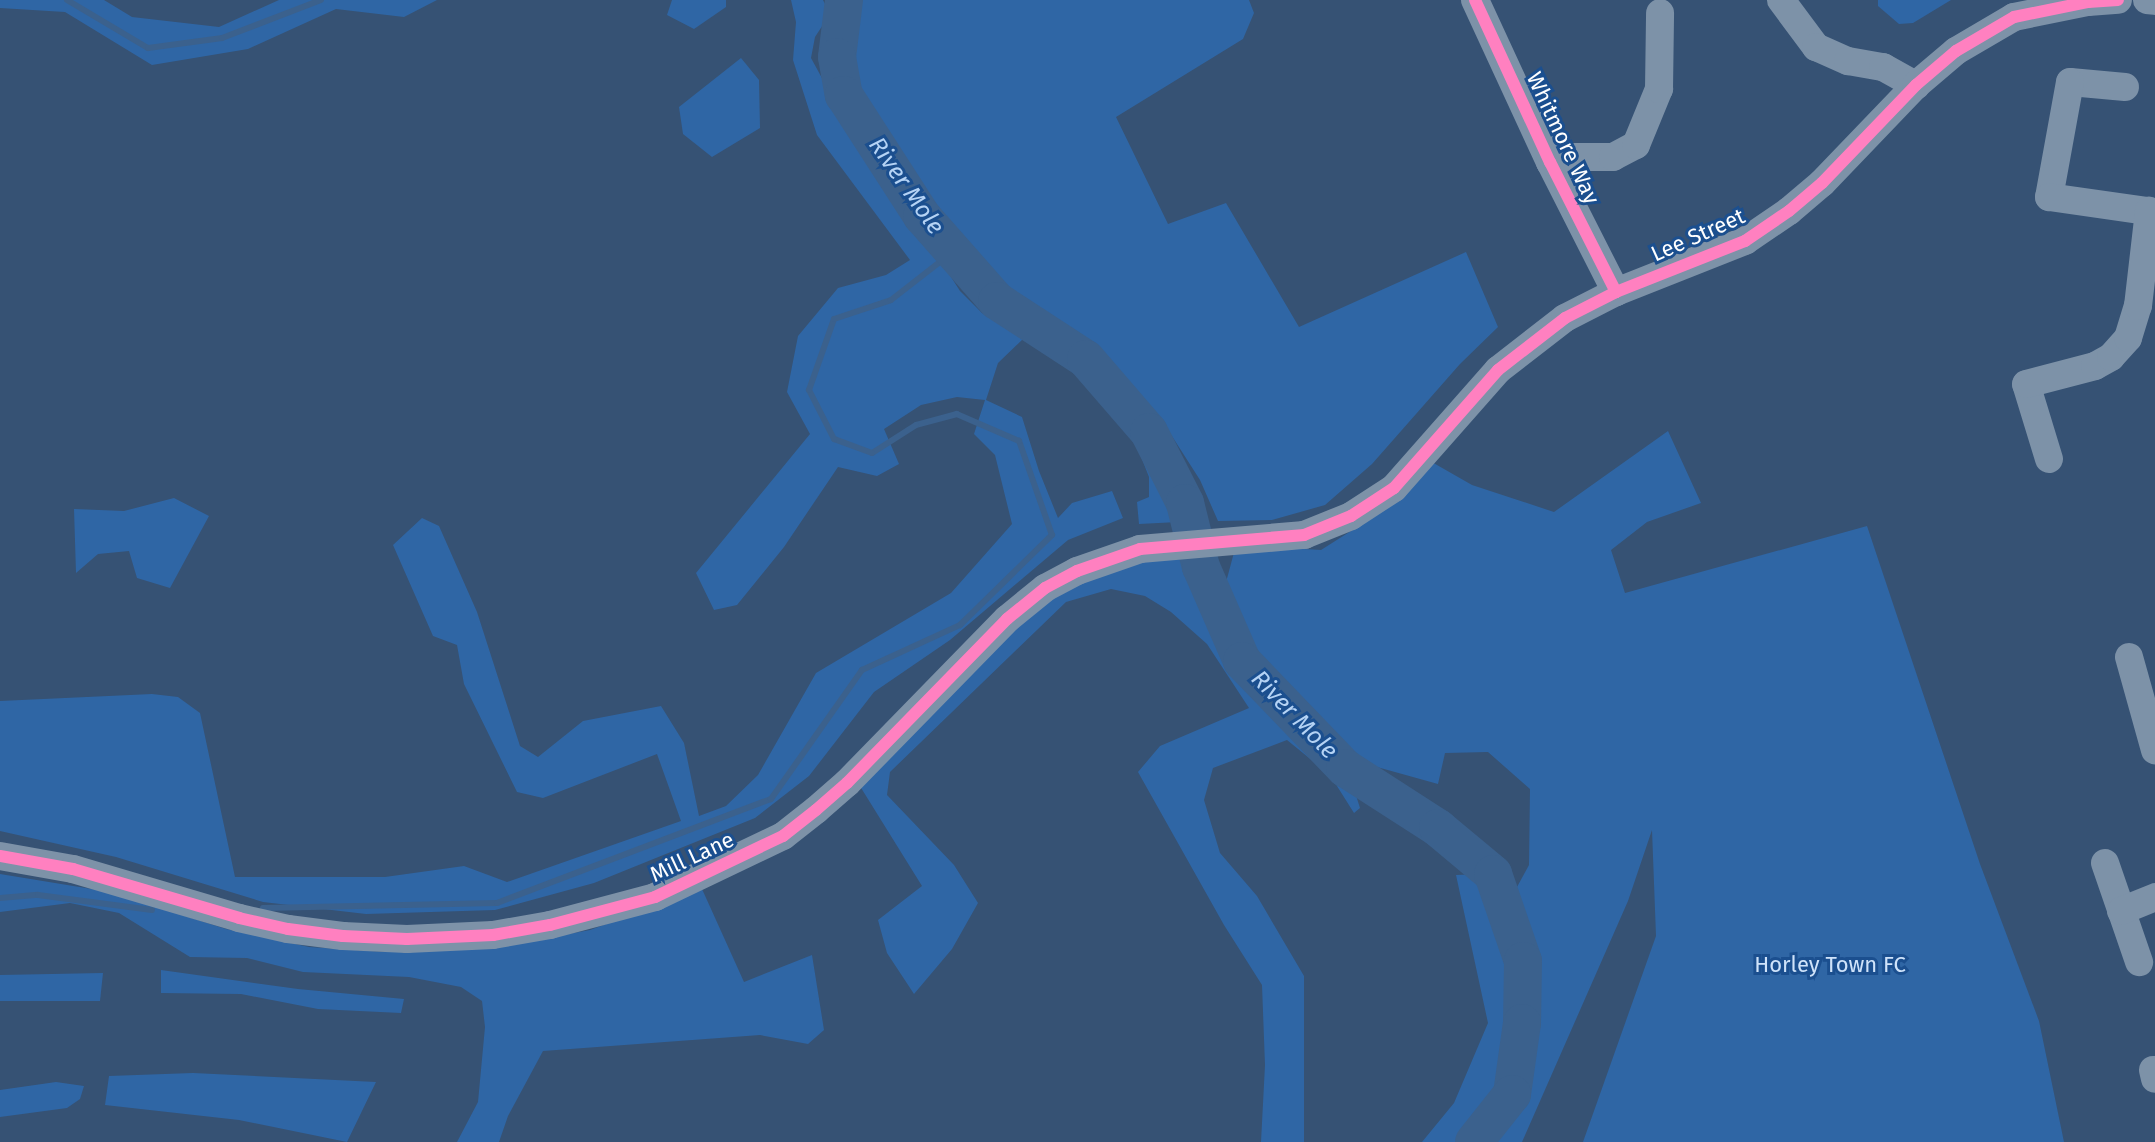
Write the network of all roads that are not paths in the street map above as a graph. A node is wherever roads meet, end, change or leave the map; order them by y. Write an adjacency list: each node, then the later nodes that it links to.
1 (1475, 0): 10 (street, Whitmore Way)
2 (1781, 0): 8 (street)
3 (2118, 0): 6 (street, Lee Street)
4 (2147, 0): 5 (street)
5 (2155, 1)
6 (2055, 4): 8 (street, Lee Street)
7 (1660, 13): 10 (street)
8 (1916, 85): 12 (street, Lee Street)
9 (2125, 87): 11 (street)
10 (1550, 162): 12 (street, Whitmore Way)
11 (2152, 211): 13 (street)
12 (1616, 292): 14 (street, Lee Street)
13 (2049, 459)
14 (1304, 535): 17 (street, Mill Lane)
15 (2129, 657): 16 (street)
16 (2155, 750)
17 (0, 856)
18 (2105, 863): 20 (street)
19 (2155, 897): 20 (street)
20 (2121, 911): 21 (street)
21 (2139, 962)

